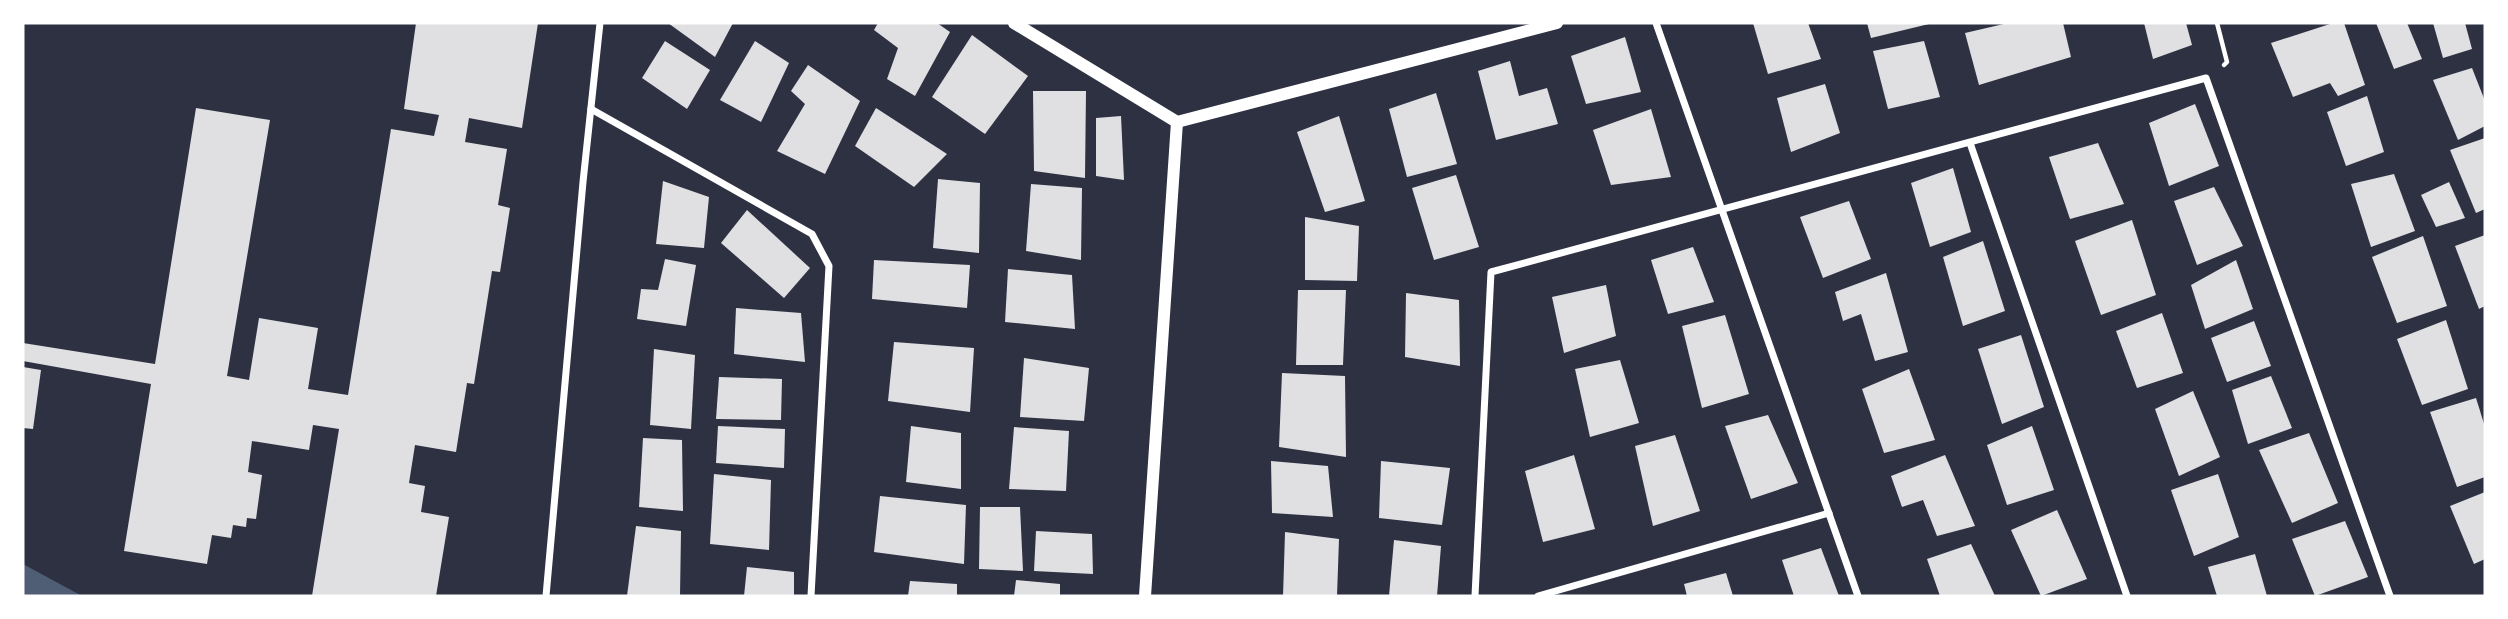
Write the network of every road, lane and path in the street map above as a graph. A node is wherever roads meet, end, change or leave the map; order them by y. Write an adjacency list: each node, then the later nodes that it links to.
1 (600, 23): 7 (street)
2 (1014, 23): 8 (street)
3 (1557, 23): 8 (street)
4 (1656, 23): 10 (street)
5 (2217, 23): 6 (path)
6 (2206, 78): 9 (street); 19 (street)
7 (591, 109): 12 (street); 13 (street)
8 (1177, 122): 14 (street)
9 (1970, 143): 10 (street); 18 (street)
10 (1723, 211): 11 (street); 15 (street)
11 (1829, 513): 16 (street); 17 (street)
12 (546, 596)
13 (811, 596)
14 (1145, 596)
15 (1475, 596)
16 (1538, 596)
17 (1858, 596)
18 (2127, 596)
19 (2390, 596)

